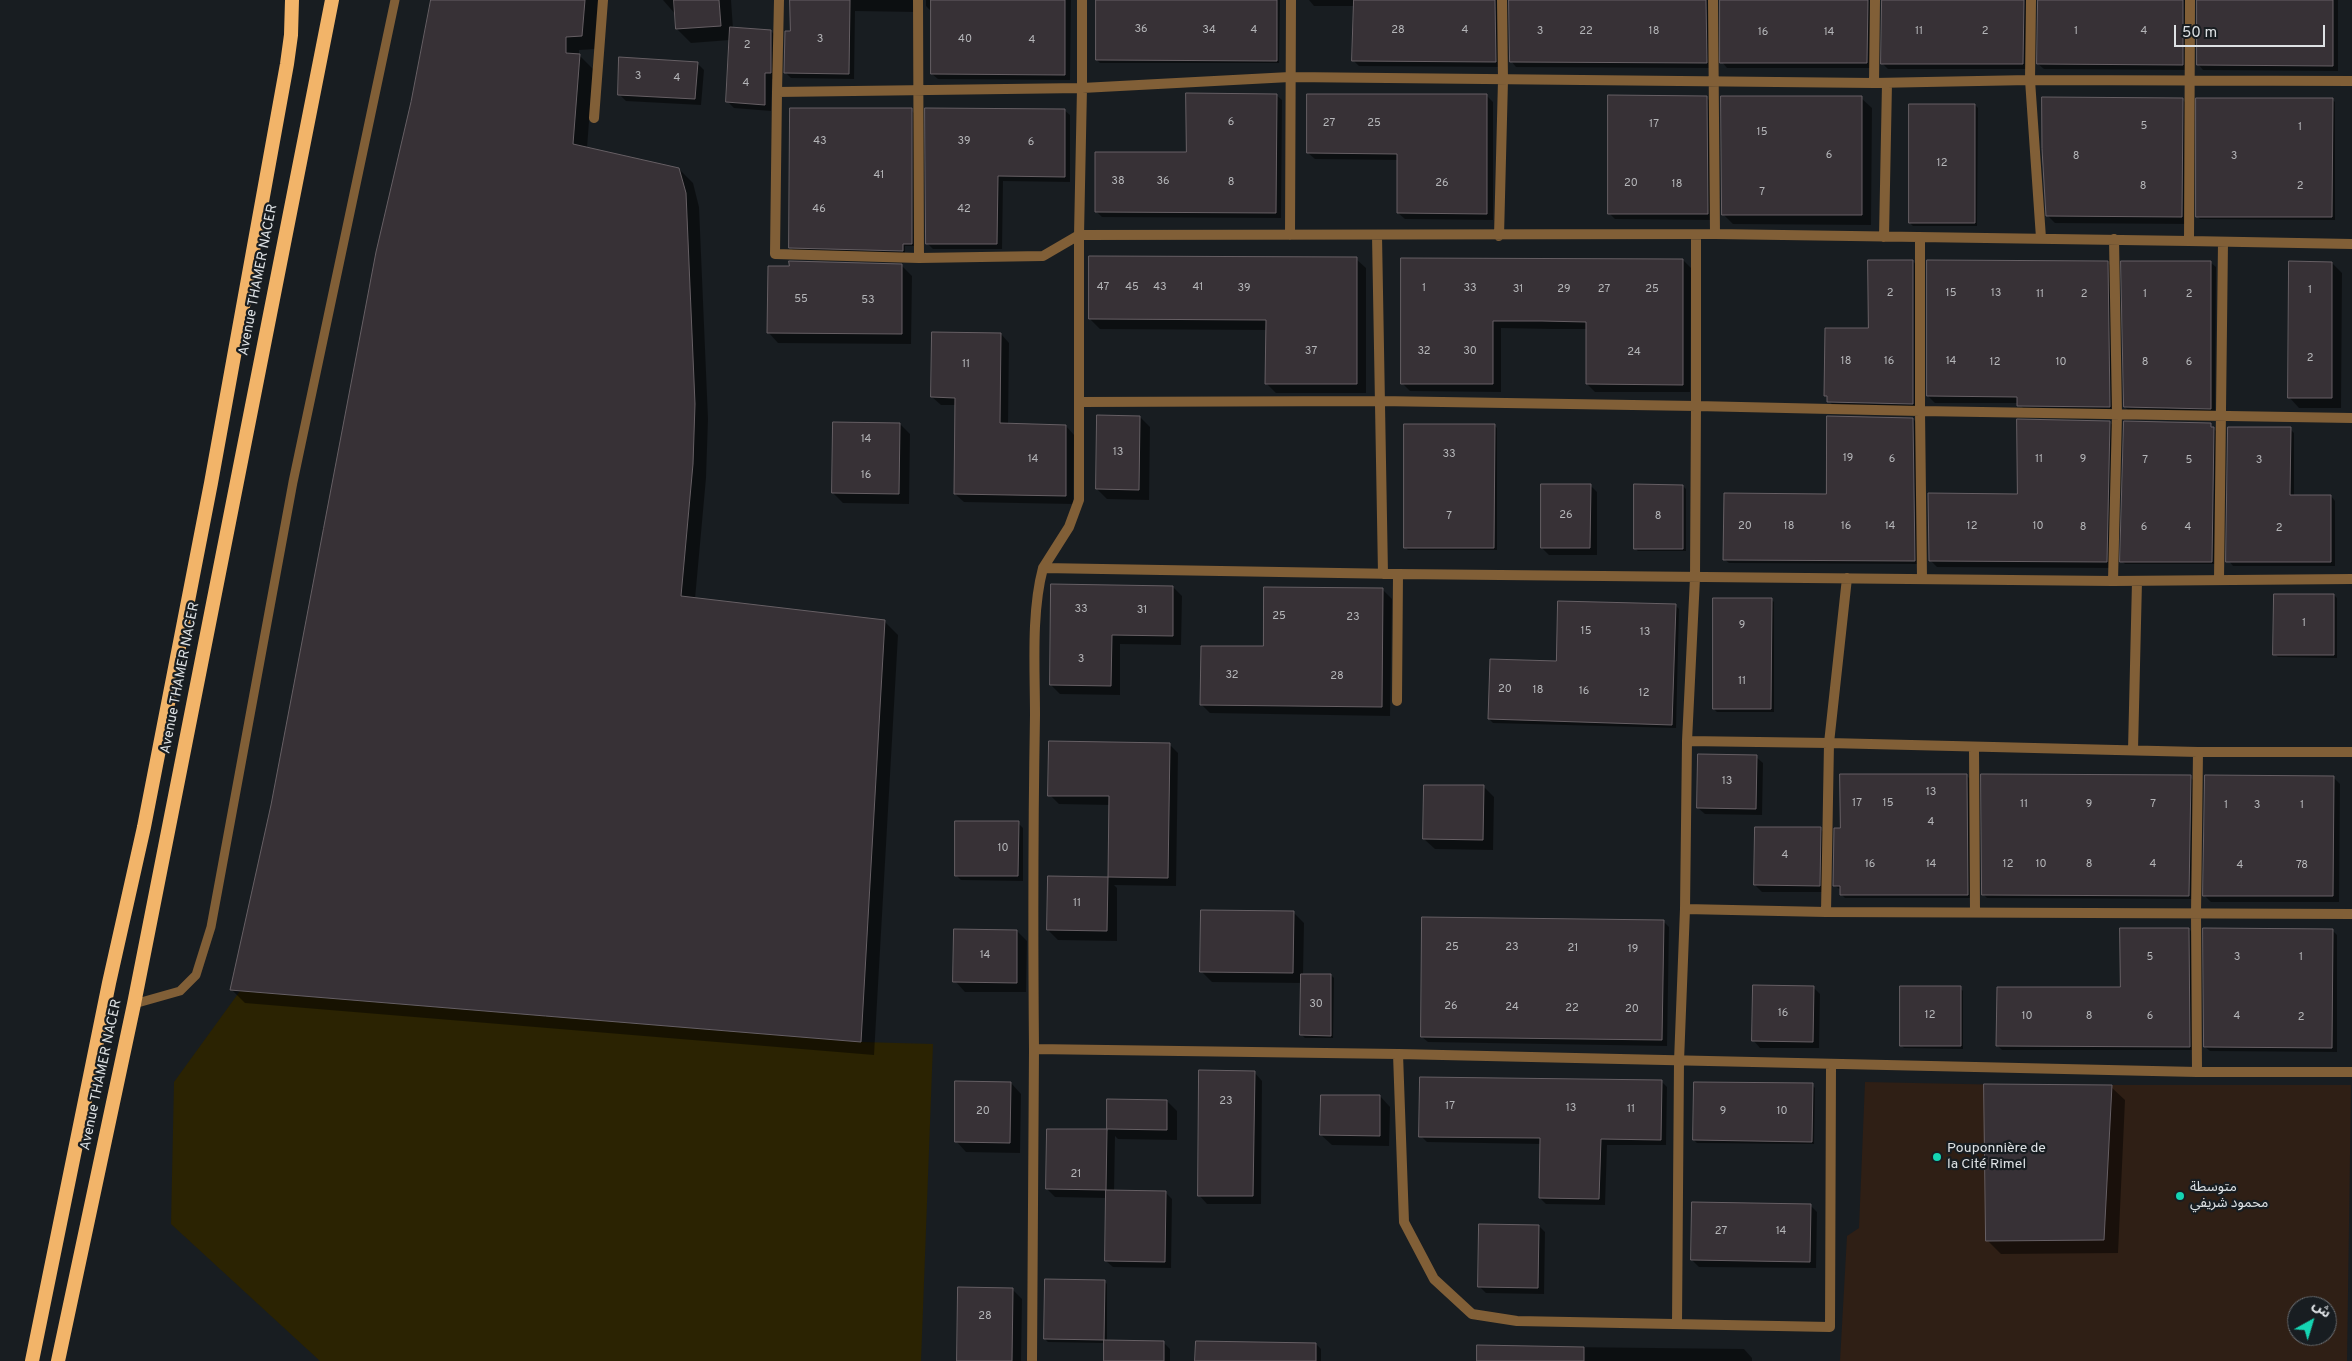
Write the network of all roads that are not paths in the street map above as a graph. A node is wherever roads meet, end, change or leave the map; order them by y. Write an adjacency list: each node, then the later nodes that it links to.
1 (292, 0): 77 (highway, Avenue THAMER NACER)
2 (332, 0): 69 (highway, Avenue THAMER NACER)
3 (395, 0): 69 (lane)
4 (603, 0): 25 (street)
5 (779, 0): 23 (street)
6 (918, 0): 24 (street)
7 (1082, 0): 22 (street)
8 (1291, 0): 14 (street)
9 (1502, 0): 15 (street)
10 (1713, 0): 17 (street)
11 (1875, 0): 20 (street)
12 (2031, 0): 16 (street)
13 (2190, 0): 18 (street)
14 (1290, 78): 15 (street); 22 (street); 28 (street)
15 (1503, 80): 17 (street); 31 (street)
16 (2030, 80): 18 (street); 21 (street); 34 (street)
17 (1713, 81): 20 (street); 26 (street)
18 (2190, 81): 19 (street); 36 (street)
19 (2352, 81)
20 (1874, 83): 21 (street)
21 (1887, 83): 32 (street)
22 (1082, 88): 24 (street); 27 (street)
23 (777, 92): 24 (street); 39 (street)
24 (917, 92): 39 (street)
25 (594, 118)
26 (1715, 234): 30 (street); 32 (street)
27 (1079, 235): 28 (street); 39 (street); 41 (street)
28 (1290, 235): 29 (street)
29 (1377, 235): 31 (street); 40 (street)
30 (1696, 235): 31 (street); 42 (street)
31 (1499, 236)
32 (1884, 237): 33 (street)
33 (1920, 238): 34 (street); 43 (street)
34 (2041, 238): 35 (street)
35 (2114, 239): 36 (street); 44 (street)
36 (2189, 241): 37 (street)
37 (2223, 242): 38 (street); 45 (street)
38 (2352, 244)
39 (919, 258)
40 (1379, 401): 41 (street); 42 (street); 48 (street)
41 (1080, 402): 47 (street)
42 (1696, 406): 43 (street); 50 (street)
43 (1920, 411): 44 (street); 52 (street)
44 (2117, 414): 45 (street); 55 (street)
45 (2222, 415): 46 (street); 53 (street)
46 (2352, 418)
47 (1043, 568): 48 (street); 70 (street)
48 (1383, 574): 49 (street)
49 (1398, 574): 50 (street); 57 (street)
50 (1695, 578): 51 (street); 58 (street)
51 (1847, 578): 52 (street); 59 (street)
52 (1922, 579): 55 (street)
53 (2219, 579): 54 (street); 56 (street)
54 (2352, 579)
55 (2113, 581): 56 (street)
56 (2138, 581): 61 (street)
57 (1397, 701)
58 (1687, 741): 59 (street); 64 (street)
59 (1830, 743): 60 (street); 65 (street)
60 (1974, 748): 61 (street); 66 (street)
61 (2133, 750): 62 (street)
62 (2198, 752): 63 (street); 67 (street)
63 (2352, 752)
64 (1685, 909): 65 (street); 72 (street)
65 (1826, 912): 66 (street)
66 (1975, 912): 67 (street)
67 (2196, 913): 68 (street); 74 (street)
68 (2352, 914)
69 (134, 1004): 78 (highway, Avenue THAMER NACER)
70 (1034, 1049): 71 (street); 79 (street)
71 (1398, 1054): 72 (street); 76 (street)
72 (1678, 1061): 73 (street); 76 (street)
73 (1831, 1066): 74 (street); 76 (street)
74 (2198, 1072): 75 (street)
75 (2352, 1072)
76 (1677, 1324)
77 (32, 1361)
78 (58, 1361)
79 (1032, 1361)

